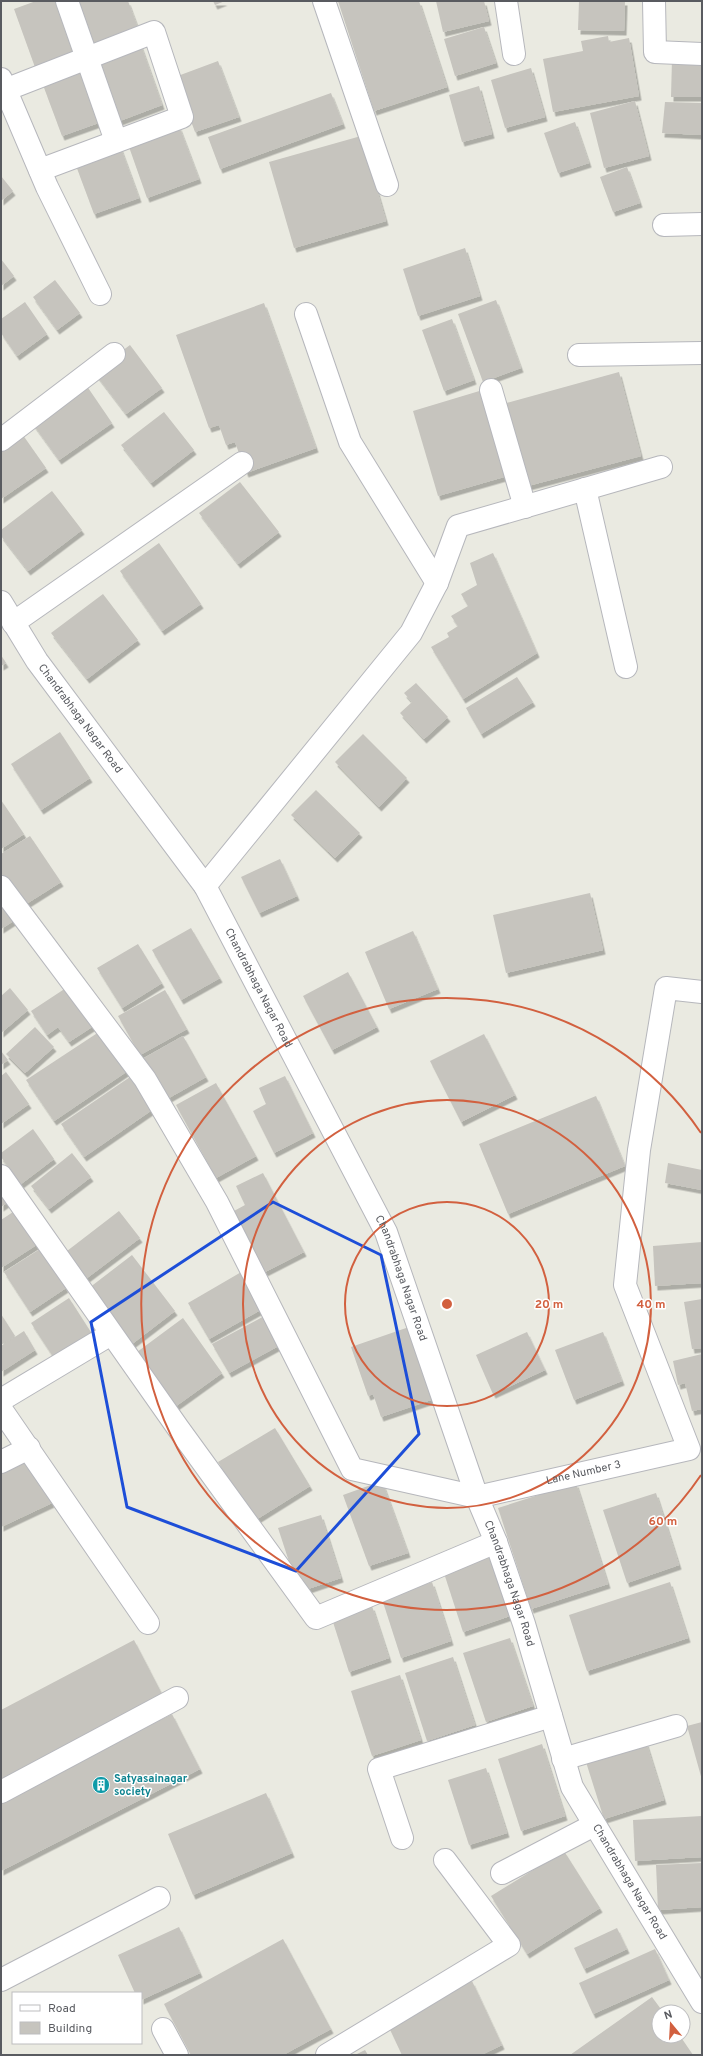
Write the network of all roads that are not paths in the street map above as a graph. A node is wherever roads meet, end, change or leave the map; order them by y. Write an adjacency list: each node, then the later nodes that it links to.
1 (67, 1): 7 (street)
2 (324, 1): 11 (street)
3 (506, 1): 5 (street)
4 (654, 1): 6 (street)
5 (514, 54)
6 (702, 54)
7 (88, 57): 8 (street); 9 (street); 9 (street)
8 (3, 84): 10 (street)
9 (116, 141): 10 (street)
10 (40, 170): 14 (street)
11 (387, 185)
12 (702, 224): 13 (street)
13 (664, 225)
14 (100, 294)
15 (306, 314): 25 (street)
16 (702, 352): 18 (street)
17 (114, 354): 20 (street)
18 (579, 355)
19 (491, 390): 24 (street)
20 (1, 440)
21 (242, 463): 27 (street)
22 (662, 467): 23 (street)
23 (585, 489): 24 (street); 28 (street)
24 (525, 507): 25 (street)
25 (436, 582): 29 (street)
26 (1, 602): 27 (street, Chandrabhaga Nagar Road)
27 (13, 623): 29 (street, Chandrabhaga Nagar Road)
28 (626, 667)
29 (205, 886): 38 (street, Chandrabhaga Nagar Road)
30 (1, 888): 38 (street)
31 (702, 992): 38 (street, Lane Number 3)
32 (1, 1176): 33 (street)
33 (111, 1334): 34 (street); 39 (street)
34 (1, 1400)
35 (1, 1409): 36 (street)
36 (29, 1448): 37 (street); 40 (street)
37 (1, 1462)
38 (478, 1497): 39 (street, Chandrabhaga Nagar Road)
39 (496, 1542): 42 (street, Chandrabhaga Nagar Road)
40 (148, 1623)
41 (177, 1698): 45 (street)
42 (551, 1716): 44 (street, Chandrabhaga Nagar Road); 47 (street)
43 (676, 1726): 44 (street)
44 (563, 1759): 46 (street, Chandrabhaga Nagar Road)
45 (1, 1792)
46 (594, 1825): 49 (street); 52 (street, Chandrabhaga Nagar Road)
47 (402, 1838)
48 (445, 1860): 55 (street)
49 (502, 1873)
50 (159, 1898): 51 (street)
51 (1, 1980)
52 (702, 2002)
53 (163, 2029): 54 (street)
54 (178, 2055)
55 (327, 2055)

